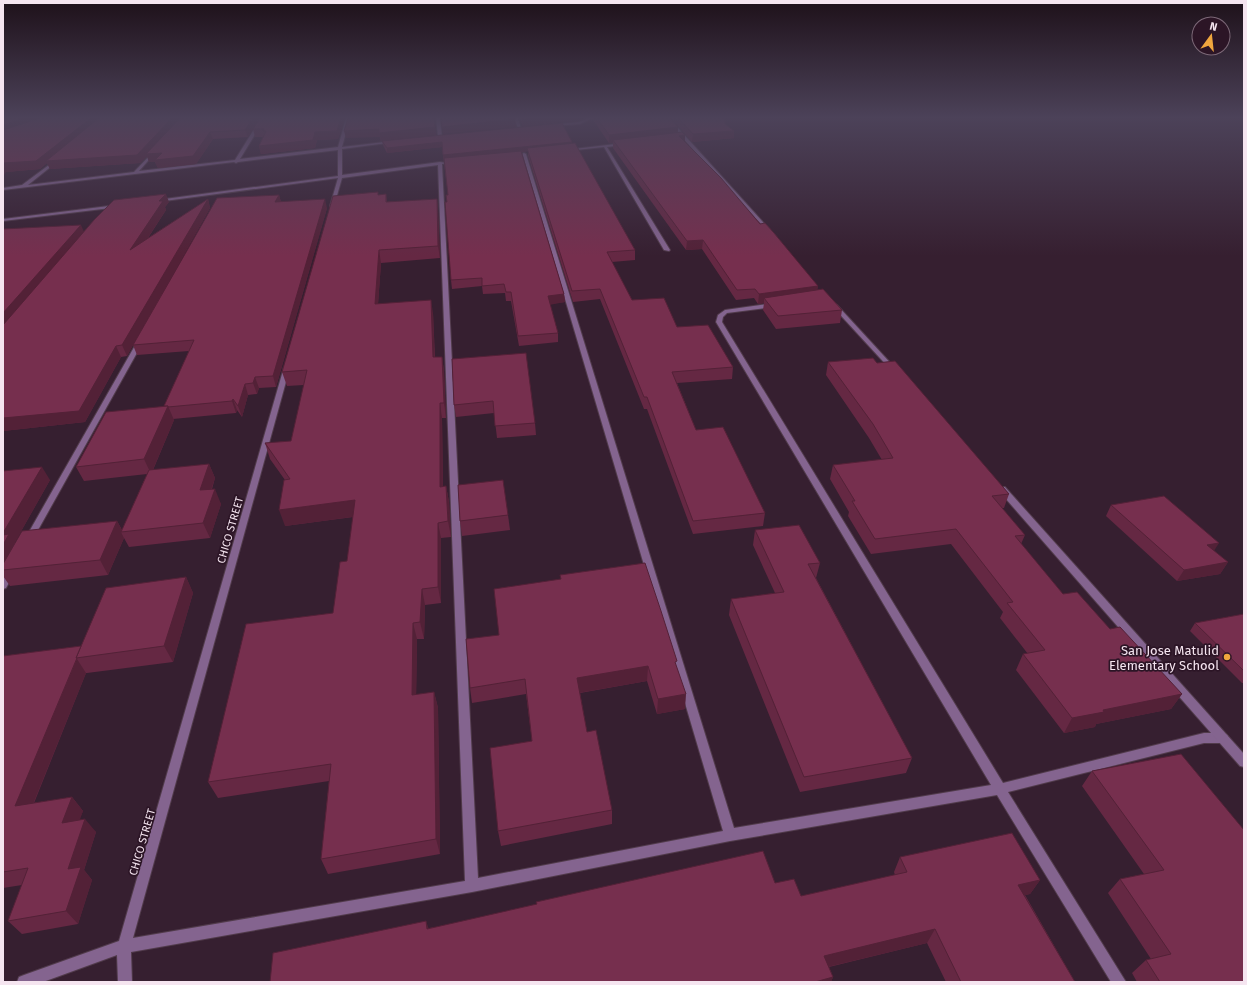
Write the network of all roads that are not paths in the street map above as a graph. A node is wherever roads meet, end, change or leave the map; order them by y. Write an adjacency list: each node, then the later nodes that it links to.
1 (52, 164): 12 (street)
2 (143, 164): 10 (street)
3 (219, 164): 10 (street)
4 (340, 164): 11 (street)
5 (437, 164): 11 (street)
6 (444, 164): 37 (street)
7 (527, 164): 36 (street)
8 (615, 164): 23 (street)
9 (705, 164): 22 (street)
10 (134, 174): 12 (street)
11 (340, 178): 14 (street); 20 (street)
12 (24, 186): 13 (street)
13 (3, 189)
14 (224, 191): 15 (street); 16 (street)
15 (220, 198)
16 (150, 202)
17 (120, 206): 18 (street)
18 (112, 207): 19 (street); 21 (street)
19 (107, 213)
20 (329, 216)
21 (3, 220)
22 (771, 235)
23 (667, 250)
24 (828, 298): 28 (street)
25 (781, 305): 35 (street)
26 (143, 337): 30 (street)
27 (288, 362): 38 (street, CHICO STREET)
28 (901, 378)
29 (994, 481): 33 (street)
30 (26, 544)
31 (15, 565): 32 (street)
32 (3, 586)
33 (1223, 738): 34 (street); 35 (street)
34 (1244, 762)
35 (1000, 789): 36 (street); 41 (street)
36 (730, 835): 37 (street)
37 (472, 886): 38 (street)
38 (124, 946): 39 (street); 40 (street, CHICO STREET)
39 (24, 982)
40 (125, 982)
41 (1119, 982)

